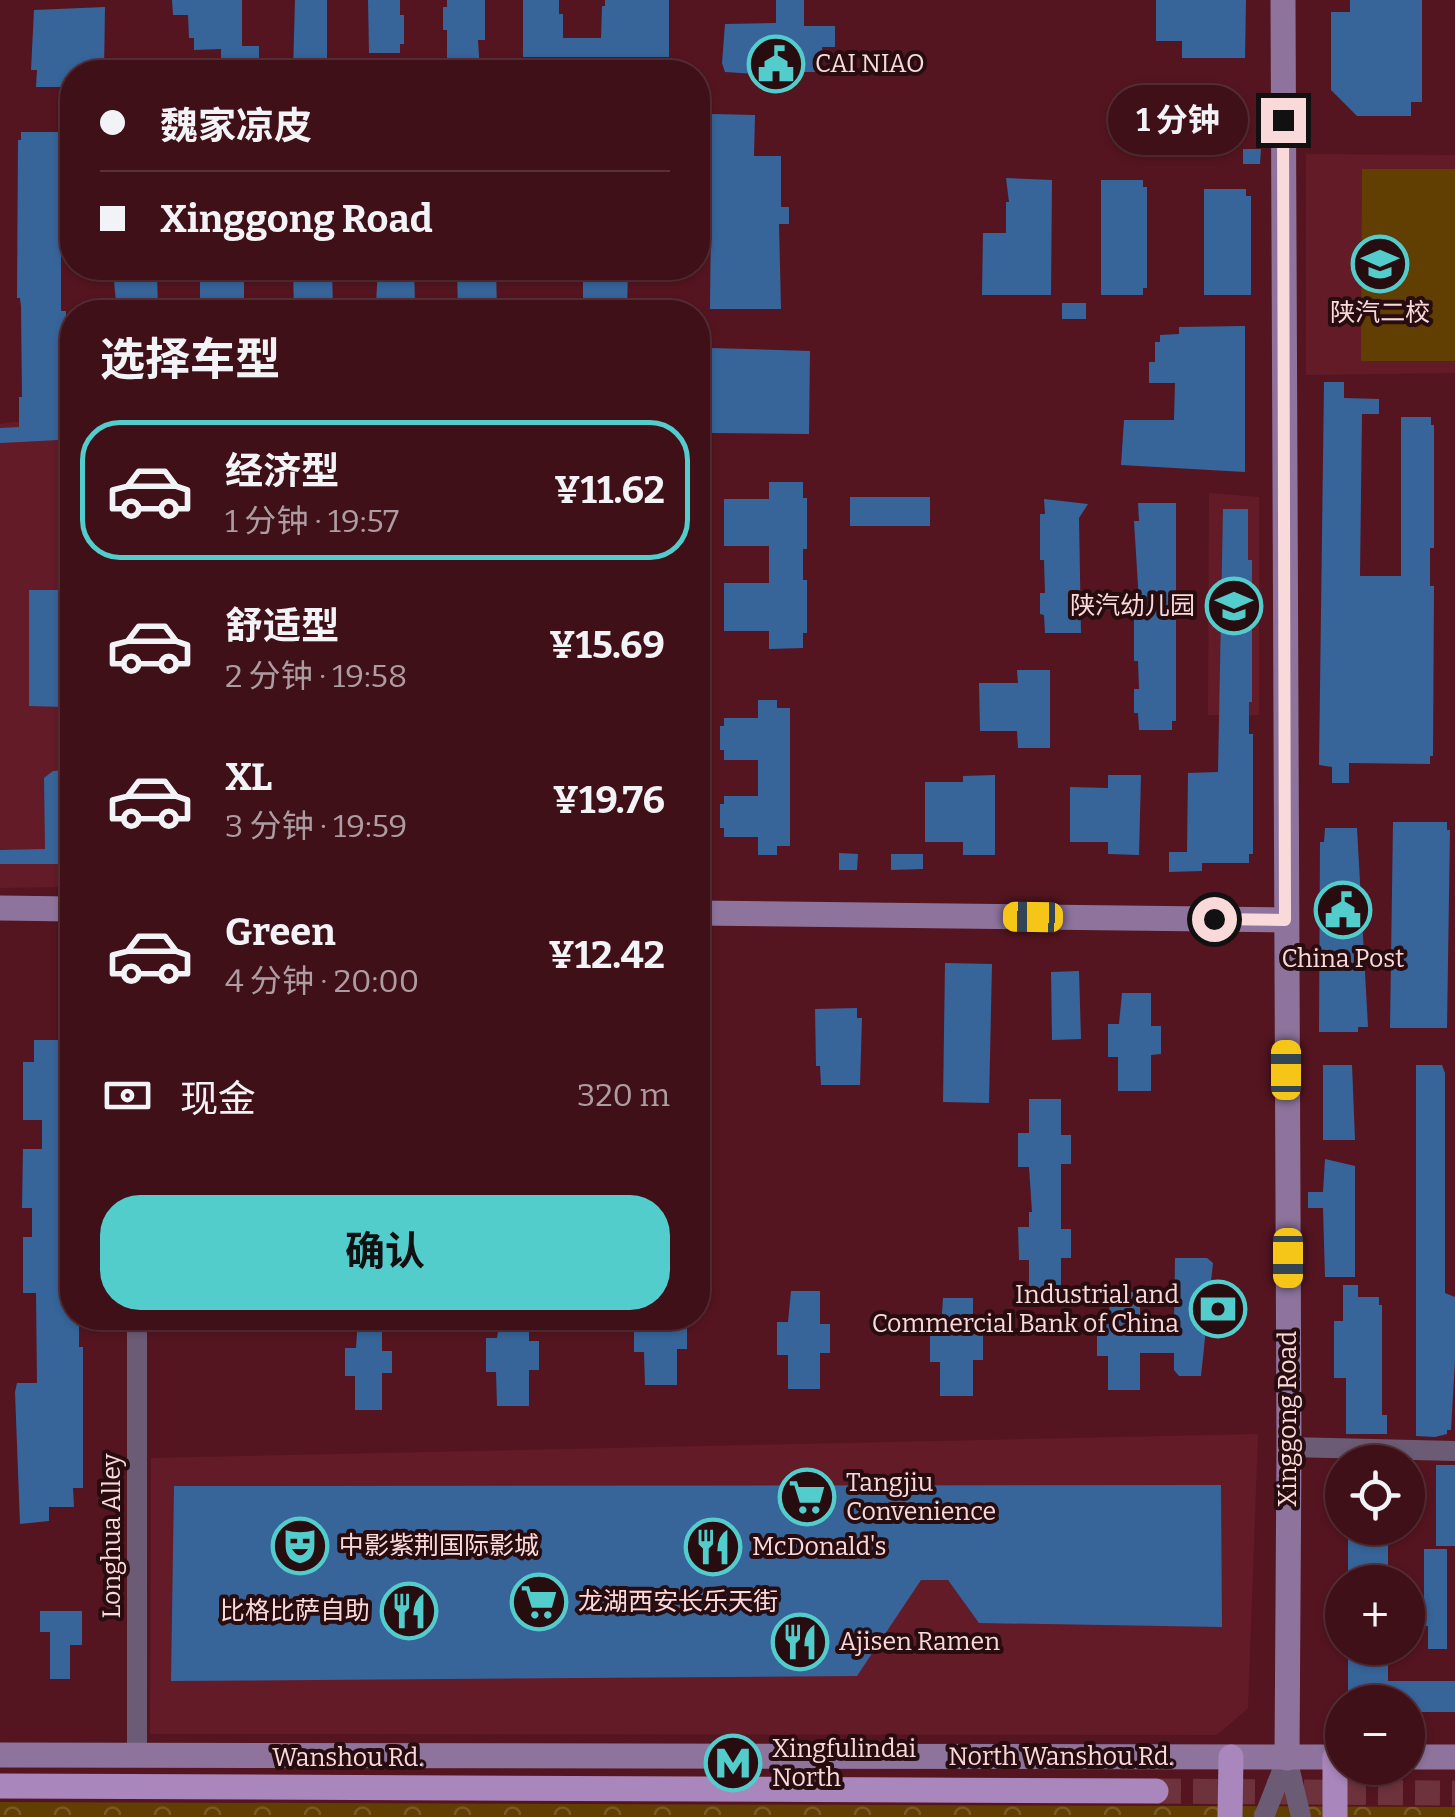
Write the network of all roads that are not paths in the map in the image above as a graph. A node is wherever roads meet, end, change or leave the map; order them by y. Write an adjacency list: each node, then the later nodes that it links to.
1 (1282, 0): 5 (street, Xinggong Road)
2 (0, 908): 3 (street)
3 (60, 908)
4 (710, 913): 5 (street)
5 (1285, 920): 7 (street, Xinggong Road)
6 (137, 1330): 10 (street, Longhua Alley)
7 (1289, 1447): 8 (street); 16 (street, Xinggong Road)
8 (1455, 1451)
9 (0, 1756): 10 (street, North Wanshou Rd.)
10 (137, 1756): 11 (street, North Wanshou Rd.)
11 (341, 1756): 12 (street, North Wanshou Rd.); 19 (street)
12 (1231, 1757): 16 (street, North Wanshou Rd.); 21 (main road)
13 (1325, 1757): 16 (street, North Wanshou Rd.)
14 (1425, 1757): 15 (street)
15 (1455, 1757)
16 (1286, 1758): 22 (street); 23 (street)
17 (1338, 1785): 24 (main road)
18 (0, 1786): 19 (main road, Wanshou Rd.)
19 (240, 1787): 20 (main road, Wanshou Rd.)
20 (1156, 1791)
21 (1230, 1817)
22 (1264, 1817)
23 (1301, 1817)
24 (1336, 1817)

